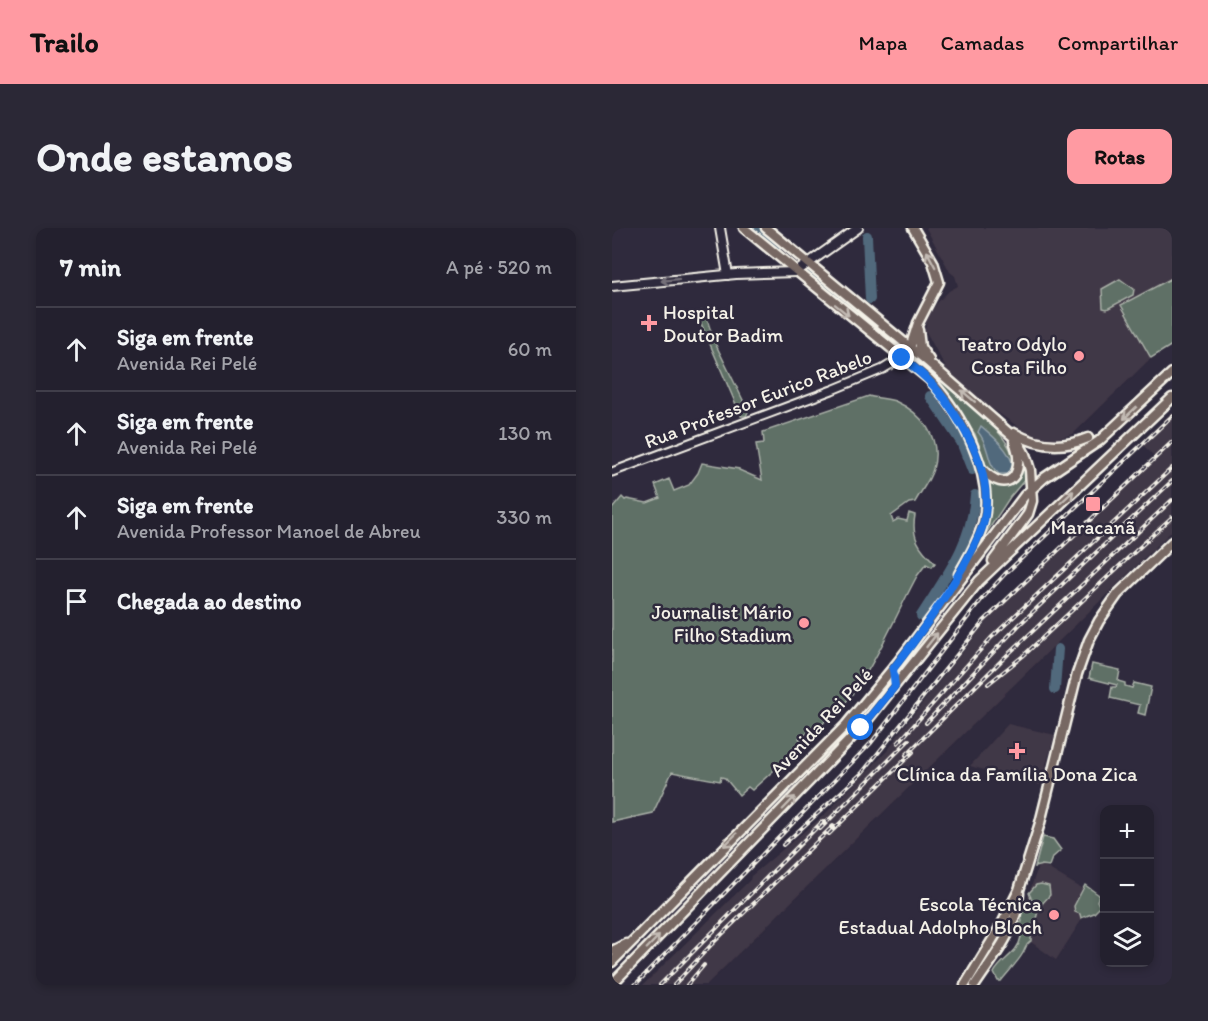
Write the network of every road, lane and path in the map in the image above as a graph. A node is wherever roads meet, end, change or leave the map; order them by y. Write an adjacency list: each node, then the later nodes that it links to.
1 (720, 228): 8 (main road)
2 (744, 228): 7 (main road)
3 (766, 228): 6 (main road)
4 (858, 228): 6 (main road)
5 (915, 228): 10 (main road, one-way to 5)
6 (808, 264): 7 (main road); 11 (main road)
7 (796, 272): 8 (main road); 12 (main road, one-way to 12)
8 (728, 275): 9 (main road, one-way to 9)
9 (612, 286)
10 (918, 323): 11 (main road); 13 (main road)
11 (910, 348): 12 (street, Rua Professor Eurico Rabelo); 13 (main road)
12 (902, 358): 18 (main road); 19 (street, Rua Professor Eurico Rabelo)
13 (929, 363): 16 (main road, one-way to 13)
14 (1172, 373): 20 (main road, Avenida Rei Pelé, one-way to 20)
15 (1172, 398): 22 (main road, Avenida Rei Pelé, one-way to 15)
16 (1006, 429): 17 (main road); 18 (main road); 20 (main road)
17 (1088, 438)
18 (981, 467): 23 (main road)
19 (612, 472)
20 (1032, 487): 22 (main road); 23 (main road, Avenida Rei Pelé)
21 (1172, 542): 29 (main road)
22 (979, 581): 25 (main road, Avenida Rei Pelé, one-way to 22)
23 (946, 597): 24 (main road, Avenida Rei Pelé)
24 (893, 669): 25 (main road); 26 (main road, Avenida Rei Pelé, one-way to 26)
25 (895, 686): 30 (main road, Avenida Rei Pelé, one-way to 25)
26 (634, 939): 27 (main road); 28 (main road, Avenida Rei Pelé)
27 (612, 951)
28 (612, 962)
29 (970, 983)
30 (612, 984)

